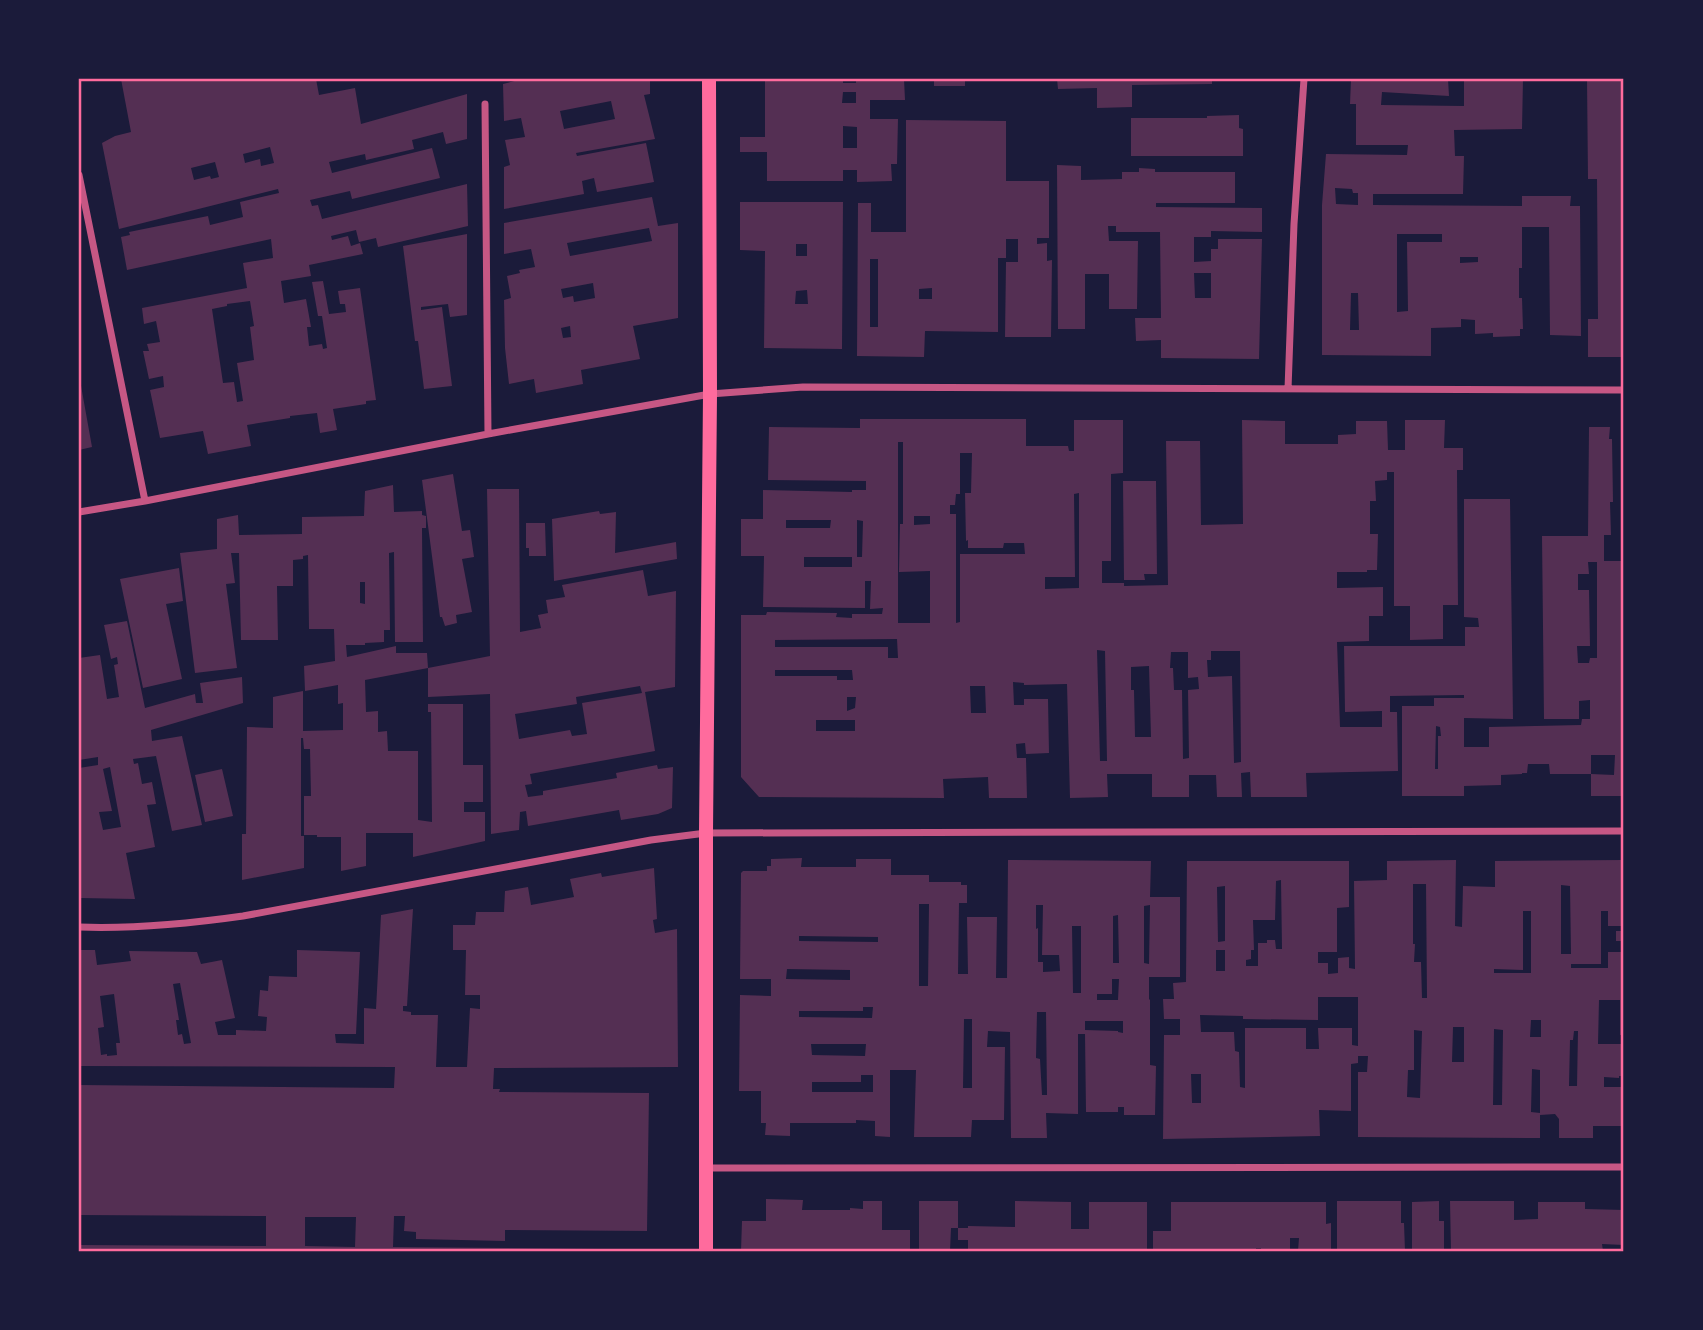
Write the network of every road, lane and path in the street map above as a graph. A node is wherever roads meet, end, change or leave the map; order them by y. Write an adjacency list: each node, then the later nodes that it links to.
1 (709, 79): 7 (main road)
2 (1304, 79): 5 (street)
3 (485, 104): 8 (street)
4 (79, 175): 9 (street)
5 (1288, 389): 6 (street); 7 (street)
6 (1624, 390)
7 (710, 394): 8 (street); 12 (main road)
8 (488, 434): 9 (street)
9 (145, 501): 10 (street)
10 (79, 512)
11 (1624, 831): 12 (street)
12 (706, 833): 13 (street); 15 (main road)
13 (79, 927)
14 (1624, 1167): 15 (street)
15 (706, 1168): 16 (main road)
16 (706, 1251)

